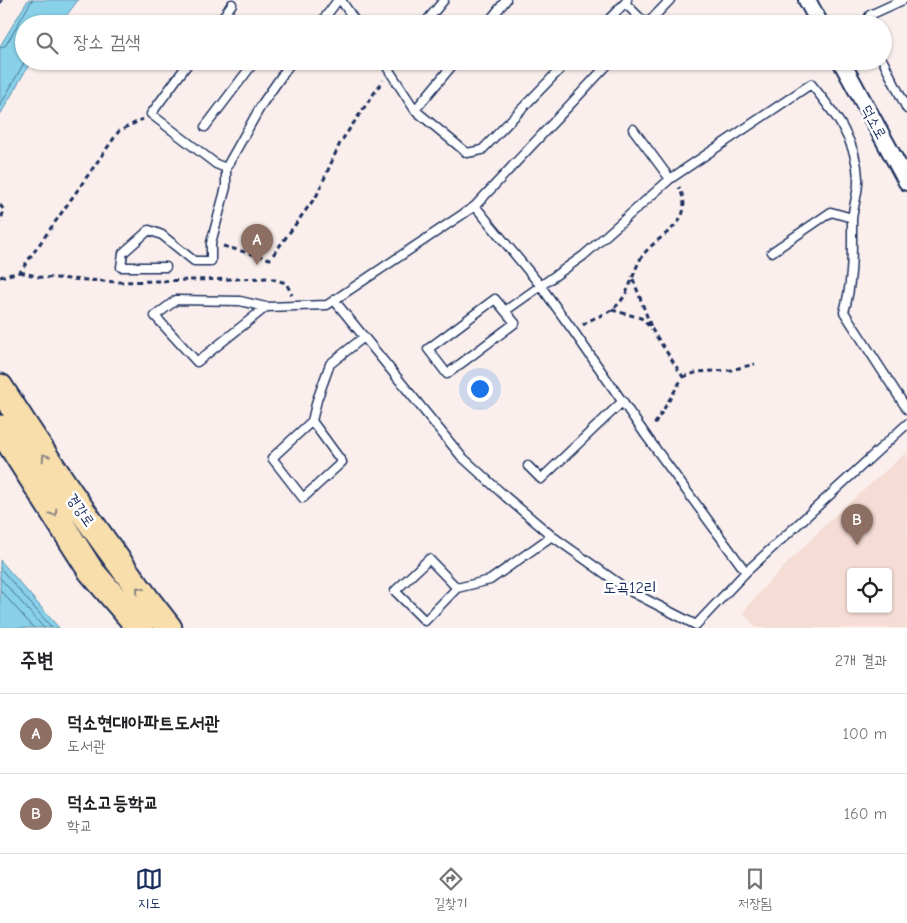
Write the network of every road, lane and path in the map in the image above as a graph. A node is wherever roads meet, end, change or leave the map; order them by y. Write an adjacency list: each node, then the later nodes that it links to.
1 (340, 0): 10 (lane); 11 (lane)
2 (444, 0): 12 (lane)
3 (506, 0): 13 (lane)
4 (670, 0): 16 (lane)
5 (807, 0): 17 (street)
6 (903, 0): 18 (lane)
7 (626, 1): 14 (lane); 15 (lane)
8 (232, 4): 9 (lane)
9 (224, 15)
10 (328, 15)
11 (351, 15)
12 (432, 15)
13 (494, 15)
14 (613, 15)
15 (638, 15)
16 (655, 15)
17 (815, 15)
18 (870, 15)
19 (183, 70): 30 (lane)
20 (248, 70): 31 (lane)
21 (286, 70): 33 (lane)
22 (448, 70): 28 (lane)
23 (559, 70): 28 (lane)
24 (603, 70): 37 (lane)
25 (846, 70): 35 (street, 덕소로)
26 (887, 70): 29 (lane)
27 (390, 72): 28 (lane); 40 (path)
28 (415, 110)
29 (907, 110)
30 (151, 114): 33 (lane); 43 (path)
31 (205, 127)
32 (632, 129): 34 (lane)
33 (226, 168): 40 (lane)
34 (672, 178): 38 (lane); 45 (path); 46 (lane)
35 (907, 182)
36 (0, 205): 39 (path)
37 (475, 206): 46 (lane); 47 (lane)
38 (852, 218): 41 (lane); 59 (lane)
39 (0, 222)
40 (211, 243): 42 (lane)
41 (772, 252)
42 (166, 267)
43 (20, 272): 44 (path); 48 (path)
44 (0, 276)
45 (632, 278): 50 (path); 52 (path)
46 (540, 285): 51 (lane); 53 (lane)
47 (334, 300): 48 (lane); 54 (lane)
48 (297, 306): 49 (lane)
49 (266, 307): 49 (lane)
50 (612, 310): 52 (path); 53 (path)
51 (505, 311): 51 (lane)
52 (651, 328): 56 (path)
53 (574, 332): 58 (lane)
54 (364, 337): 60 (lane); 65 (lane)
55 (755, 364): 56 (path)
56 (683, 377): 63 (path)
57 (0, 387): 70 (main road, 경강로, one-way to 57)
58 (623, 402): 63 (lane); 64 (lane)
59 (907, 408)
60 (312, 421): 60 (lane)
61 (907, 424): 66 (lane)
62 (0, 428): 69 (main road, 경강로, one-way to 69)
63 (647, 437): 66 (lane)
64 (528, 466)
65 (552, 536): 67 (lane); 68 (lane)
66 (746, 572): 68 (lane)
67 (458, 588): 67 (lane)
68 (700, 626)
69 (140, 628)
70 (169, 628)

